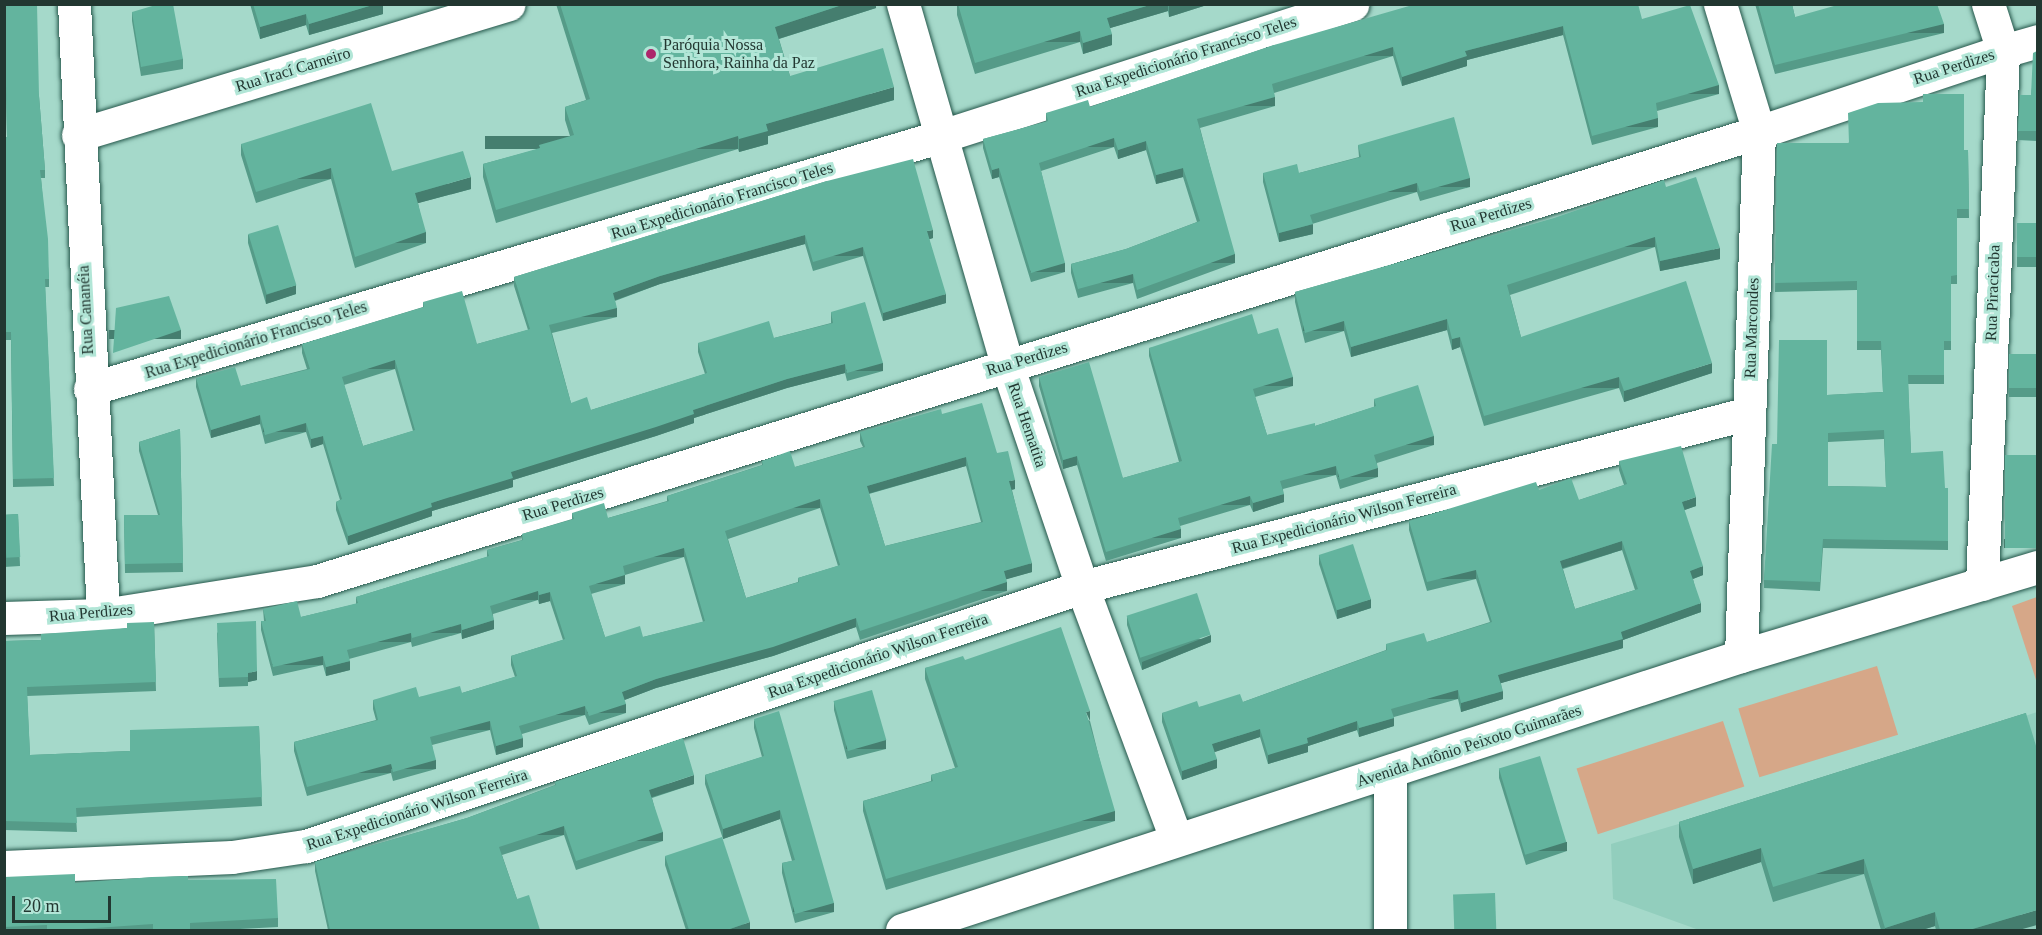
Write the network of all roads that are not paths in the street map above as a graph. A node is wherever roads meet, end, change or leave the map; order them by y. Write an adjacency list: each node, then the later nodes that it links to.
1 (74, 4): 10 (street, Rua Cananéia)
2 (509, 4): 10 (street, Rua Irací Carneiro)
3 (903, 4): 11 (street, Rua Hematita)
4 (1352, 4): 11 (street, Rua Expedicionário Francisco Teles)
5 (1720, 4): 9 (street, Rua Marcondes)
6 (1988, 4): 8 (street, Rua Piracicaba)
7 (2037, 41): 8 (street, Rua Perdizes)
8 (2003, 51): 9 (street, Rua Perdizes); 16 (street, Rua Piracicaba)
9 (1759, 132): 12 (street, Rua Perdizes); 14 (street, Rua Marcondes)
10 (78, 135): 13 (street, Rua Cananéia)
11 (942, 136): 12 (street, Rua Hematita); 13 (street, Rua Expedicionário Francisco Teles)
12 (1007, 365): 17 (street, Rua Hematita); 18 (street, Rua Perdizes)
13 (90, 389): 18 (street, Rua Cananéia)
14 (1749, 413): 17 (street, Rua Expedicionário Wilson Ferreira); 20 (street, Rua Marcondes)
15 (2037, 567): 16 (street, Avenida Antônio Peixoto Guimarães)
16 (1982, 584): 20 (street, Avenida Antônio Peixoto Guimarães)
17 (1082, 587): 22 (street, Rua Hematita); 23 (street, Rua Expedicionário Wilson Ferreira)
18 (104, 615): 19 (street, Rua Perdizes)
19 (4, 618)
20 (1741, 656): 21 (street, Avenida Antônio Peixoto Guimarães)
21 (1390, 772): 22 (street, Avenida Antônio Peixoto Guimarães); 25 (street)
22 (1176, 838): 24 (street, Avenida Antônio Peixoto Guimarães)
23 (4, 867)
24 (902, 930)
25 (1390, 930)

